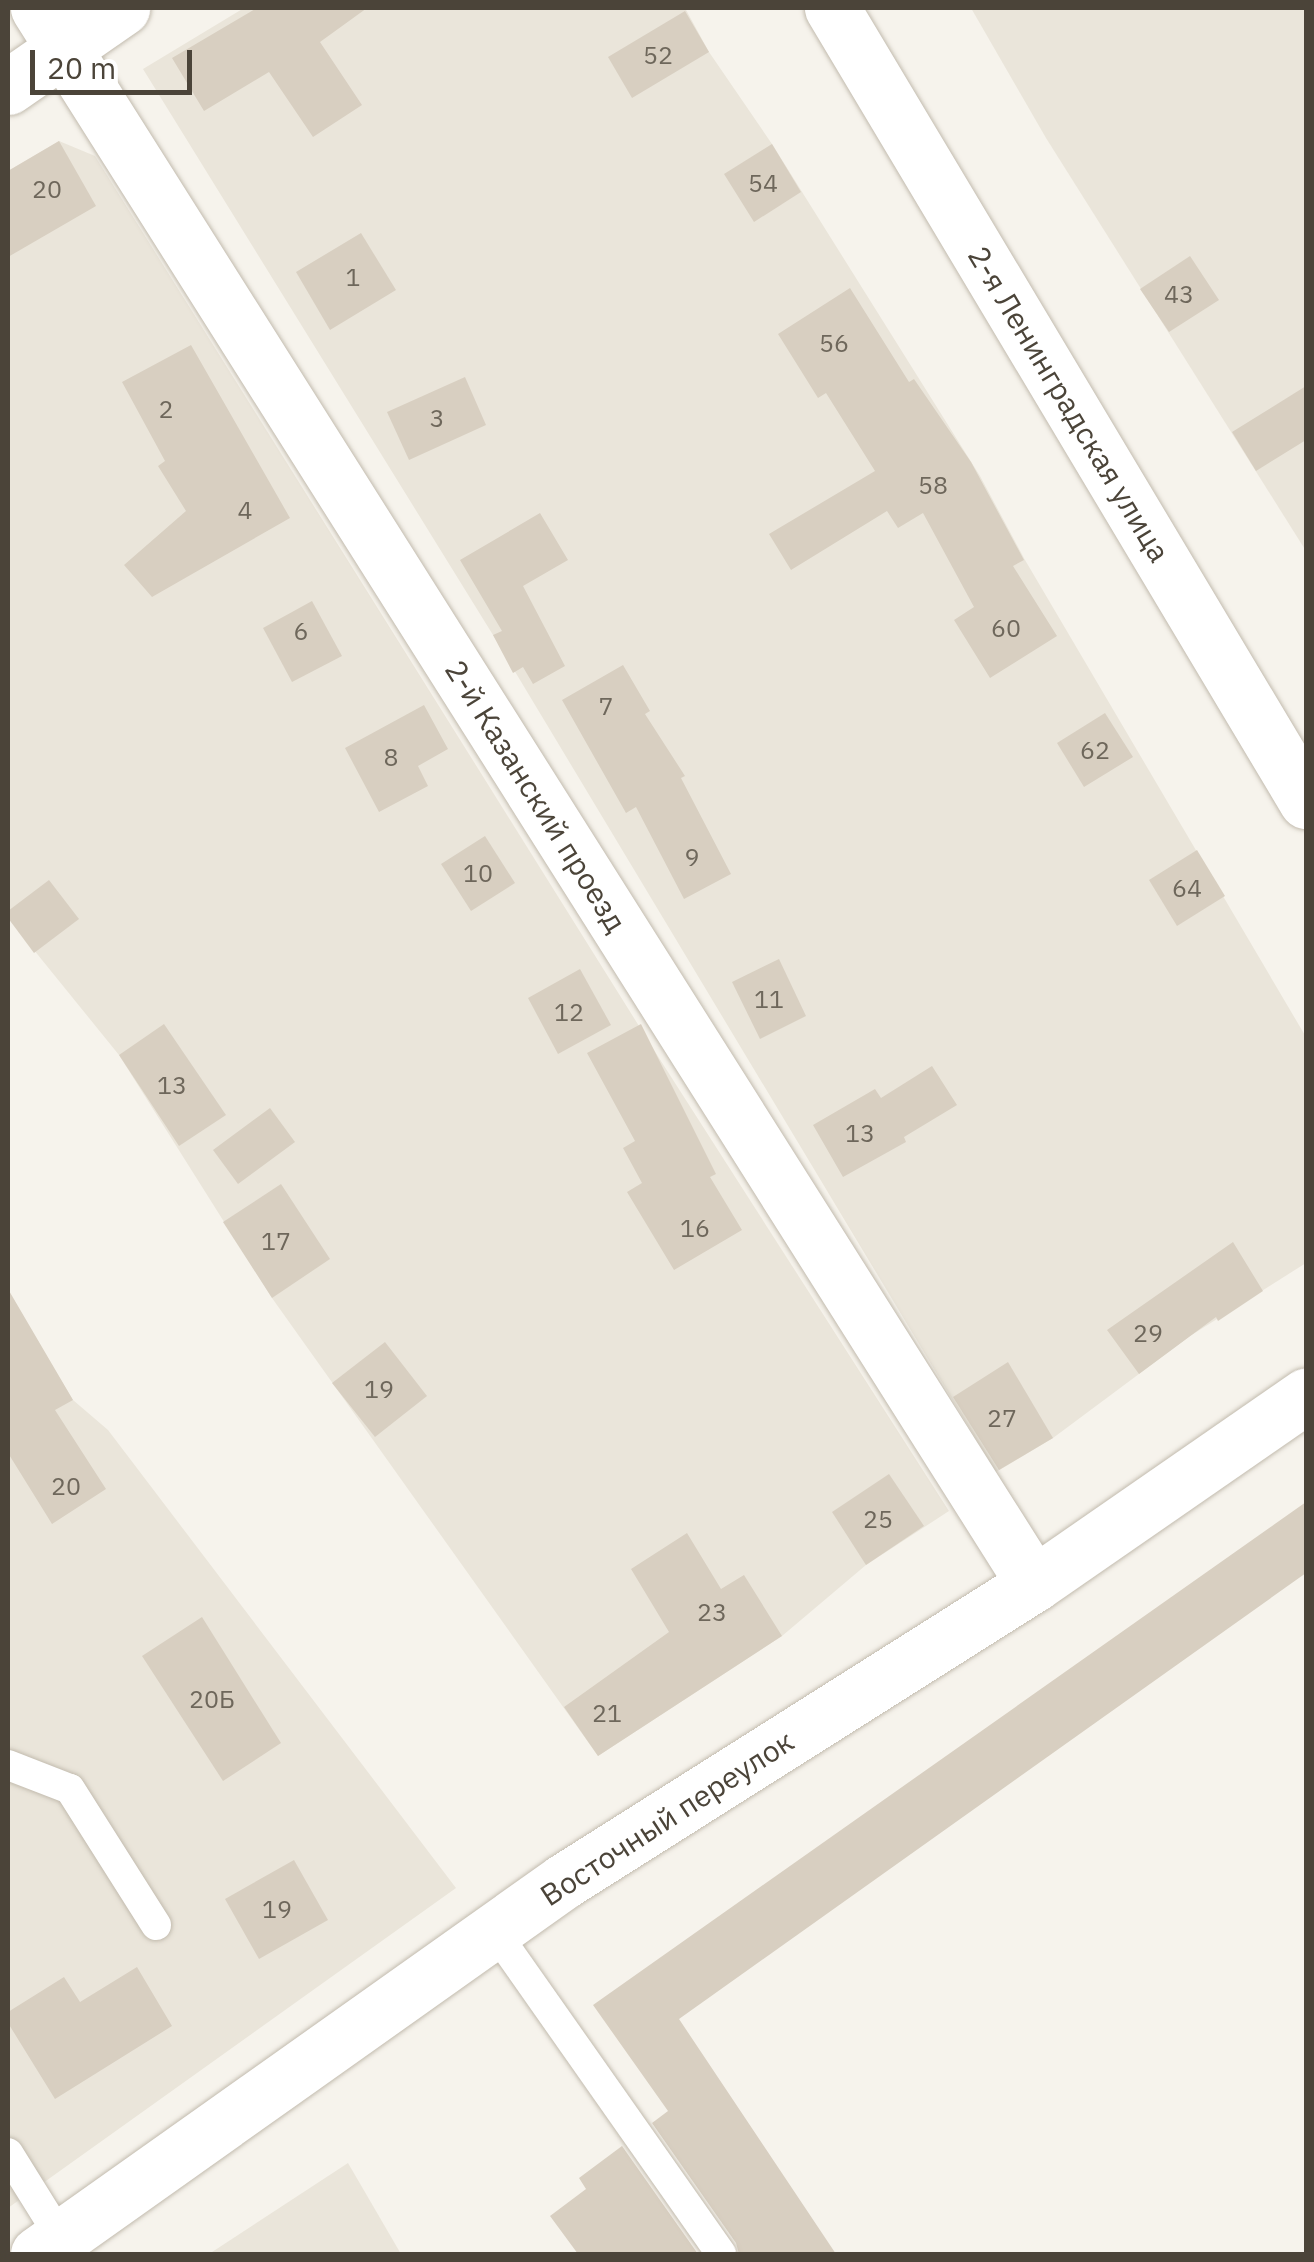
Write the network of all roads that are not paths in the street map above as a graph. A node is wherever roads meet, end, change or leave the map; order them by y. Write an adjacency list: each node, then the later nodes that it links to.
1 (122, 8): 3 (street)
2 (832, 8): 5 (street, 2-я Ленинградская улица)
3 (50, 28): 4 (street); 7 (street, 2-й Казанский проезд)
4 (8, 87)
5 (1306, 801)
6 (1306, 1396): 7 (street, Восточный переулок)
7 (1034, 1584): 10 (street, Восточный переулок)
8 (8, 1765): 9 (lane)
9 (156, 1926)
10 (495, 1932): 12 (street, Восточный переулок); 13 (lane)
11 (8, 2153): 12 (lane)
12 (50, 2246)
13 (721, 2254)

